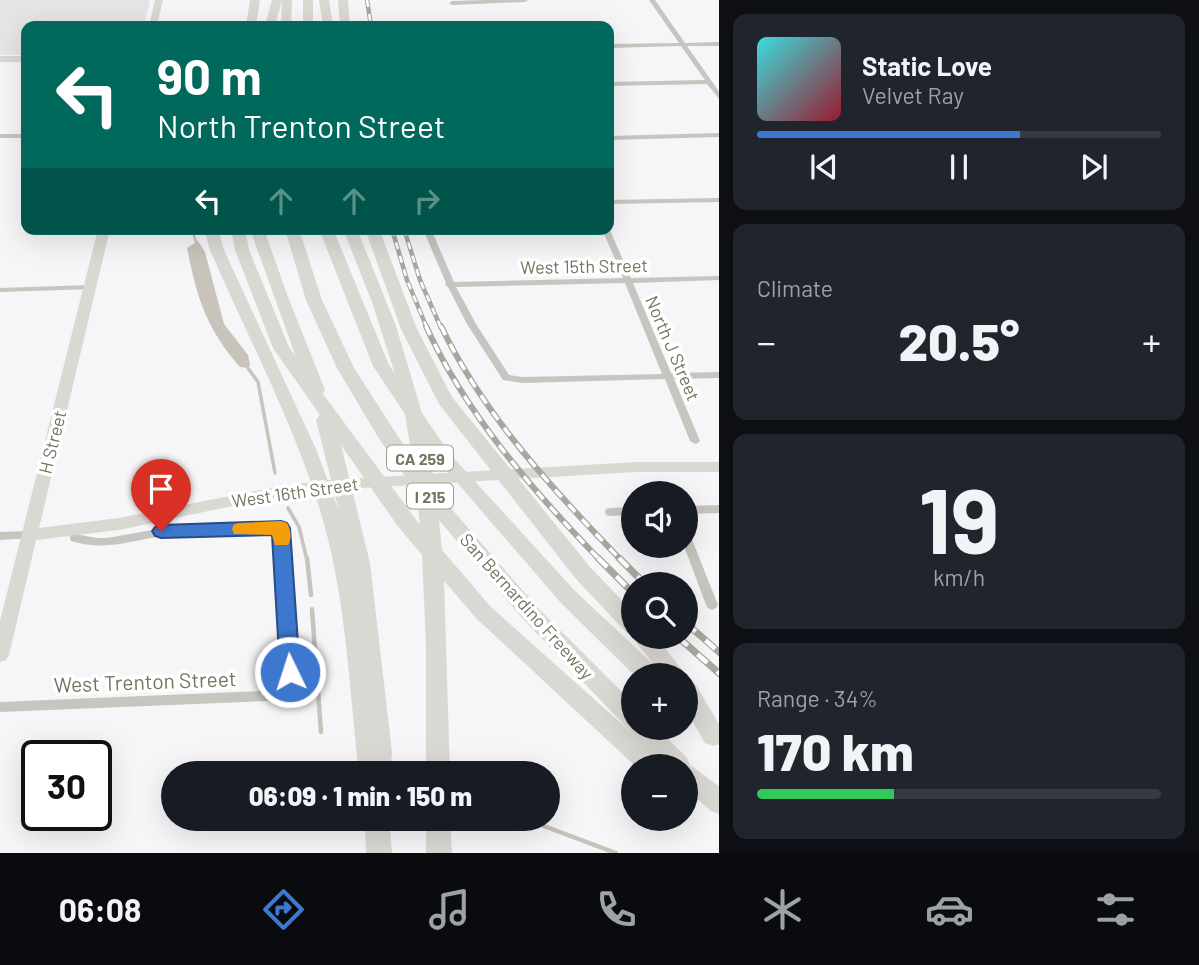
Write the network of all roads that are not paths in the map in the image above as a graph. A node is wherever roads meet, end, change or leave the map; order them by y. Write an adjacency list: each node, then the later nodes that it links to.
1 (159, 0): 11 (street)
2 (255, 0): 12 (highway)
3 (276, 0): 13 (highway)
4 (287, 0): 14 (highway)
5 (309, 0): 15 (highway)
6 (324, 0): 16 (highway)
7 (343, 0): 17 (highway)
8 (525, 0): 10 (street)
9 (652, 0): 18 (street)
10 (452, 3)
11 (154, 21)
12 (252, 21)
13 (272, 21)
14 (286, 21)
15 (308, 21)
16 (327, 21)
17 (345, 21)
18 (683, 44): 19 (street); 20 (street); 23 (street)
19 (719, 44)
20 (614, 46)
21 (0, 59): 22 (street)
22 (21, 59)
23 (709, 82): 24 (street); 25 (street)
24 (614, 84)
25 (719, 98)
26 (719, 135): 29 (street)
27 (0, 136): 28 (street)
28 (21, 136)
29 (614, 138)
30 (719, 200): 31 (street)
31 (614, 202)
32 (103, 235): 45 (street, H Street)
33 (213, 235): 73 (highway)
34 (239, 235): 71 (highway)
35 (259, 235): 74 (highway)
36 (294, 235): 66 (highway, San Bernardino Freeway / I 215)
37 (328, 235): 63 (highway, San Bernardino Freeway / I 215)
38 (353, 235): 75 (highway, CA 259)
39 (374, 235): 60 (highway)
40 (429, 235): 44 (street)
41 (608, 235): 43 (street, North J Street)
42 (719, 278): 43 (street, West 15th Street)
43 (627, 280): 44 (street, West 15th Street); 48 (street, North J Street)
44 (449, 285): 48 (street)
45 (90, 287): 46 (street); 56 (street, H Street)
46 (0, 290)
47 (719, 375): 48 (street)
48 (668, 377): 49 (street, North J Street)
49 (695, 441)
50 (719, 467): 55 (street, West 16th Street)
51 (719, 509): 52 (street)
52 (698, 510)
53 (610, 512): 54 (street)
54 (621, 512)
55 (74, 531): 56 (street, West 16th Street); 65 (street, West Trenton Street)
56 (29, 535): 57 (street, West 16th Street); 62 (street, H Street)
57 (0, 536)
58 (694, 558): 59 (street)
59 (712, 605)
60 (621, 613)
61 (653, 649): 64 (highway)
62 (0, 655)
63 (637, 663)
64 (665, 663)
65 (0, 707)
66 (621, 707)
67 (698, 709): 69 (highway)
68 (698, 722): 69 (highway)
69 (716, 739)
70 (653, 740): 72 (highway)
71 (639, 754)
72 (666, 754)
73 (369, 761)
74 (379, 761)
75 (439, 761)
76 (698, 785): 77 (highway)
77 (719, 803)
78 (378, 831): 80 (highway)
79 (438, 831): 81 (highway)
80 (379, 853)
81 (439, 853)

